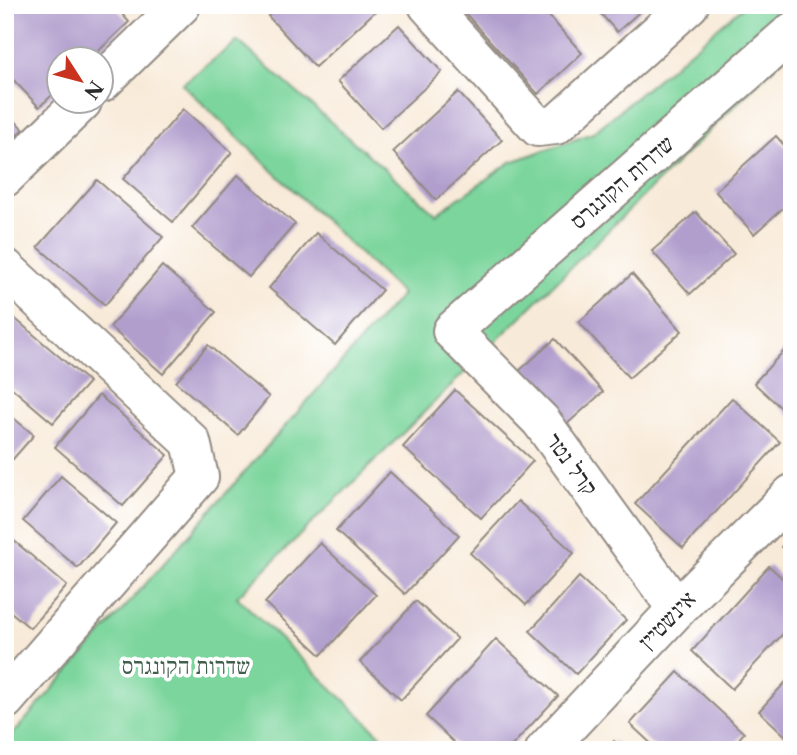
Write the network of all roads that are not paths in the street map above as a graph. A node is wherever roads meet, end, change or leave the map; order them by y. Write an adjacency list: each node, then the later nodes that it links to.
1 (428, 5): 2 (street)
2 (689, 5)
3 (170, 9): 5 (street)
4 (792, 32): 9 (street, שדרות הקונגרס)
5 (116, 67)
6 (68, 116): 7 (street)
7 (5, 177)
8 (5, 268): 12 (street)
9 (452, 331): 11 (street, קרל נטר)
10 (792, 494): 11 (street, אינשטיין)
11 (677, 609): 13 (street, אינשטיין)
12 (5, 700)
13 (545, 750)

